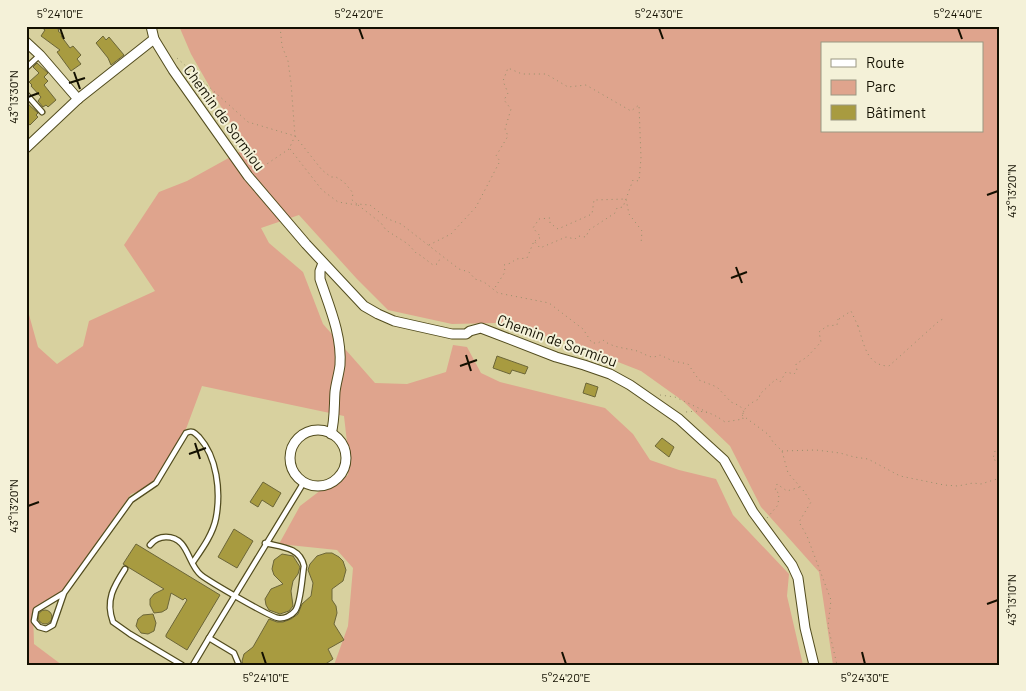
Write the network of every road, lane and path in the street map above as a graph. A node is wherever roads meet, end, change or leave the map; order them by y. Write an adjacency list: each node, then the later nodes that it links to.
1 (151, 26): 3 (street, Chemin de Sormiou)
2 (280, 26): 11 (path)
3 (154, 38): 9 (street); 14 (street, Chemin de Sormiou)
4 (26, 42): 5 (street)
5 (40, 55): 7 (lane); 9 (street)
6 (176, 58): 11 (path)
7 (26, 68)
8 (26, 94): 10 (lane)
9 (78, 99): 12 (street)
10 (42, 112)
11 (295, 136): 14 (path); 16 (path)
12 (26, 148)
13 (290, 148): 16 (path)
14 (248, 176): 21 (street, Chemin de Sormiou)
15 (626, 199): 17 (path); 18 (path); 19 (path); 22 (path)
16 (357, 205): 19 (path); 20 (path)
17 (534, 241)
18 (641, 244)
19 (429, 245): 20 (path)
20 (443, 258): 22 (path)
21 (323, 263): 27 (street, Chemin de Sormiou); 29 (street)
22 (494, 290): 25 (path)
23 (945, 318): 25 (path)
24 (658, 394): 26 (path)
25 (744, 412): 28 (path)
26 (710, 413)
27 (672, 414): 28 (path); 47 (street, Chemin de Sormiou)
28 (742, 415): 31 (path)
29 (331, 434): 34 (street); 34 (street)
30 (1000, 450): 32 (path)
31 (782, 451): 33 (path); 48 (path)
32 (1000, 462)
33 (1000, 478)
34 (304, 482): 37 (lane)
35 (801, 487): 36 (path)
36 (767, 518)
37 (265, 544): 42 (lane); 42 (lane)
38 (150, 545): 39 (lane)
39 (193, 562): 41 (lane); 42 (lane)
40 (125, 569): 44 (lane)
41 (64, 593): 41 (lane)
42 (235, 595): 43 (lane)
43 (209, 638): 45 (lane); 46 (lane)
44 (182, 665)
45 (193, 665)
46 (239, 665)
47 (814, 665)
48 (837, 665)

